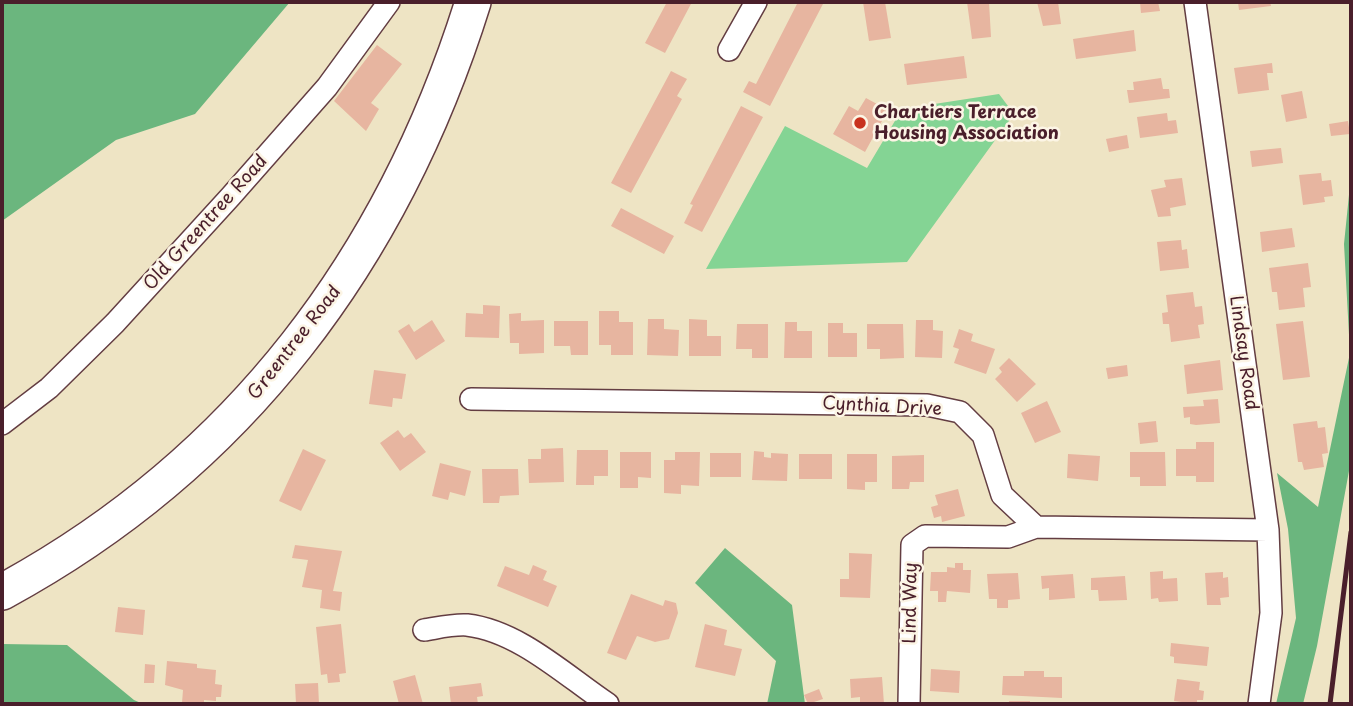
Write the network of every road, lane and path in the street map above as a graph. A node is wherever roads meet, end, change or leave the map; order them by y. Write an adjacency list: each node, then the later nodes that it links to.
1 (389, 2): 7 (street, Old Greentree Road)
2 (472, 2): 10 (main road, Greentree Road)
3 (756, 2): 5 (street)
4 (1195, 2): 9 (street, Lindsay Road)
5 (729, 50)
6 (471, 399): 8 (street, Cynthia Drive)
7 (2, 424)
8 (1036, 527): 9 (street); 13 (street, Lind Way)
9 (1268, 530): 14 (street, Lindsay Road)
10 (2, 592)
11 (424, 630): 12 (street)
12 (608, 704)
13 (909, 704)
14 (1259, 704)

